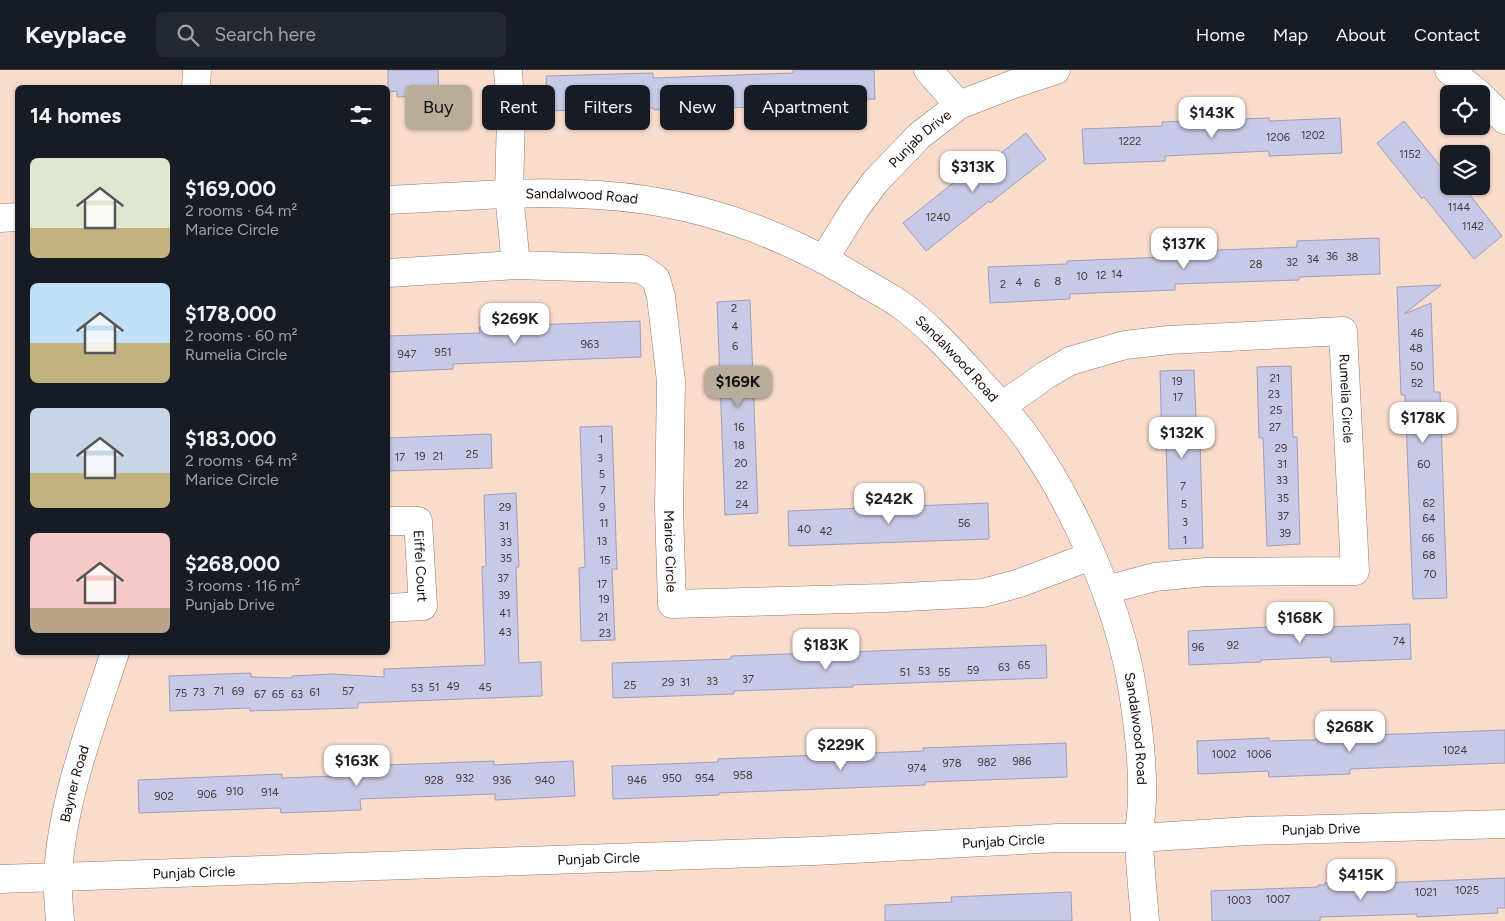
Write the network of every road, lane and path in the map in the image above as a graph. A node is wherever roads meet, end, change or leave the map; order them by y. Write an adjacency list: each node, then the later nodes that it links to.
1 (197, 70): 6 (street)
2 (508, 70): 11 (street)
3 (928, 70): 8 (street)
4 (1056, 70): 8 (street, Punjab Drive)
5 (1449, 70): 7 (street)
6 (196, 85)
7 (1468, 85)
8 (959, 105): 15 (street, Punjab Drive)
9 (1490, 105): 10 (street)
10 (1505, 120)
11 (509, 194): 12 (street, Sandalwood Road); 15 (street, Sandalwood Road); 16 (street)
12 (390, 200)
13 (15, 217): 14 (street)
14 (0, 218)
15 (824, 259): 18 (street, Sandalwood Road)
16 (516, 265): 17 (street, Marice Circle); 20 (street, Marice Circle)
17 (390, 273)
18 (1002, 406): 20 (street, Sandalwood Road); 21 (street, Rumelia Circle)
19 (390, 521): 22 (street, Eiffel Court)
20 (1091, 556): 21 (street, Sandalwood Road)
21 (1106, 590): 25 (street, Sandalwood Road)
22 (390, 608)
23 (114, 655): 26 (street, Bayner Road)
24 (1505, 824): 25 (street, Punjab Drive)
25 (1139, 838): 26 (street, Punjab Circle); 29 (street, Sandalwood Road)
26 (58, 876): 27 (street, Punjab Circle); 28 (street, Bayner Road)
27 (0, 879)
28 (60, 921)
29 (1145, 921)

